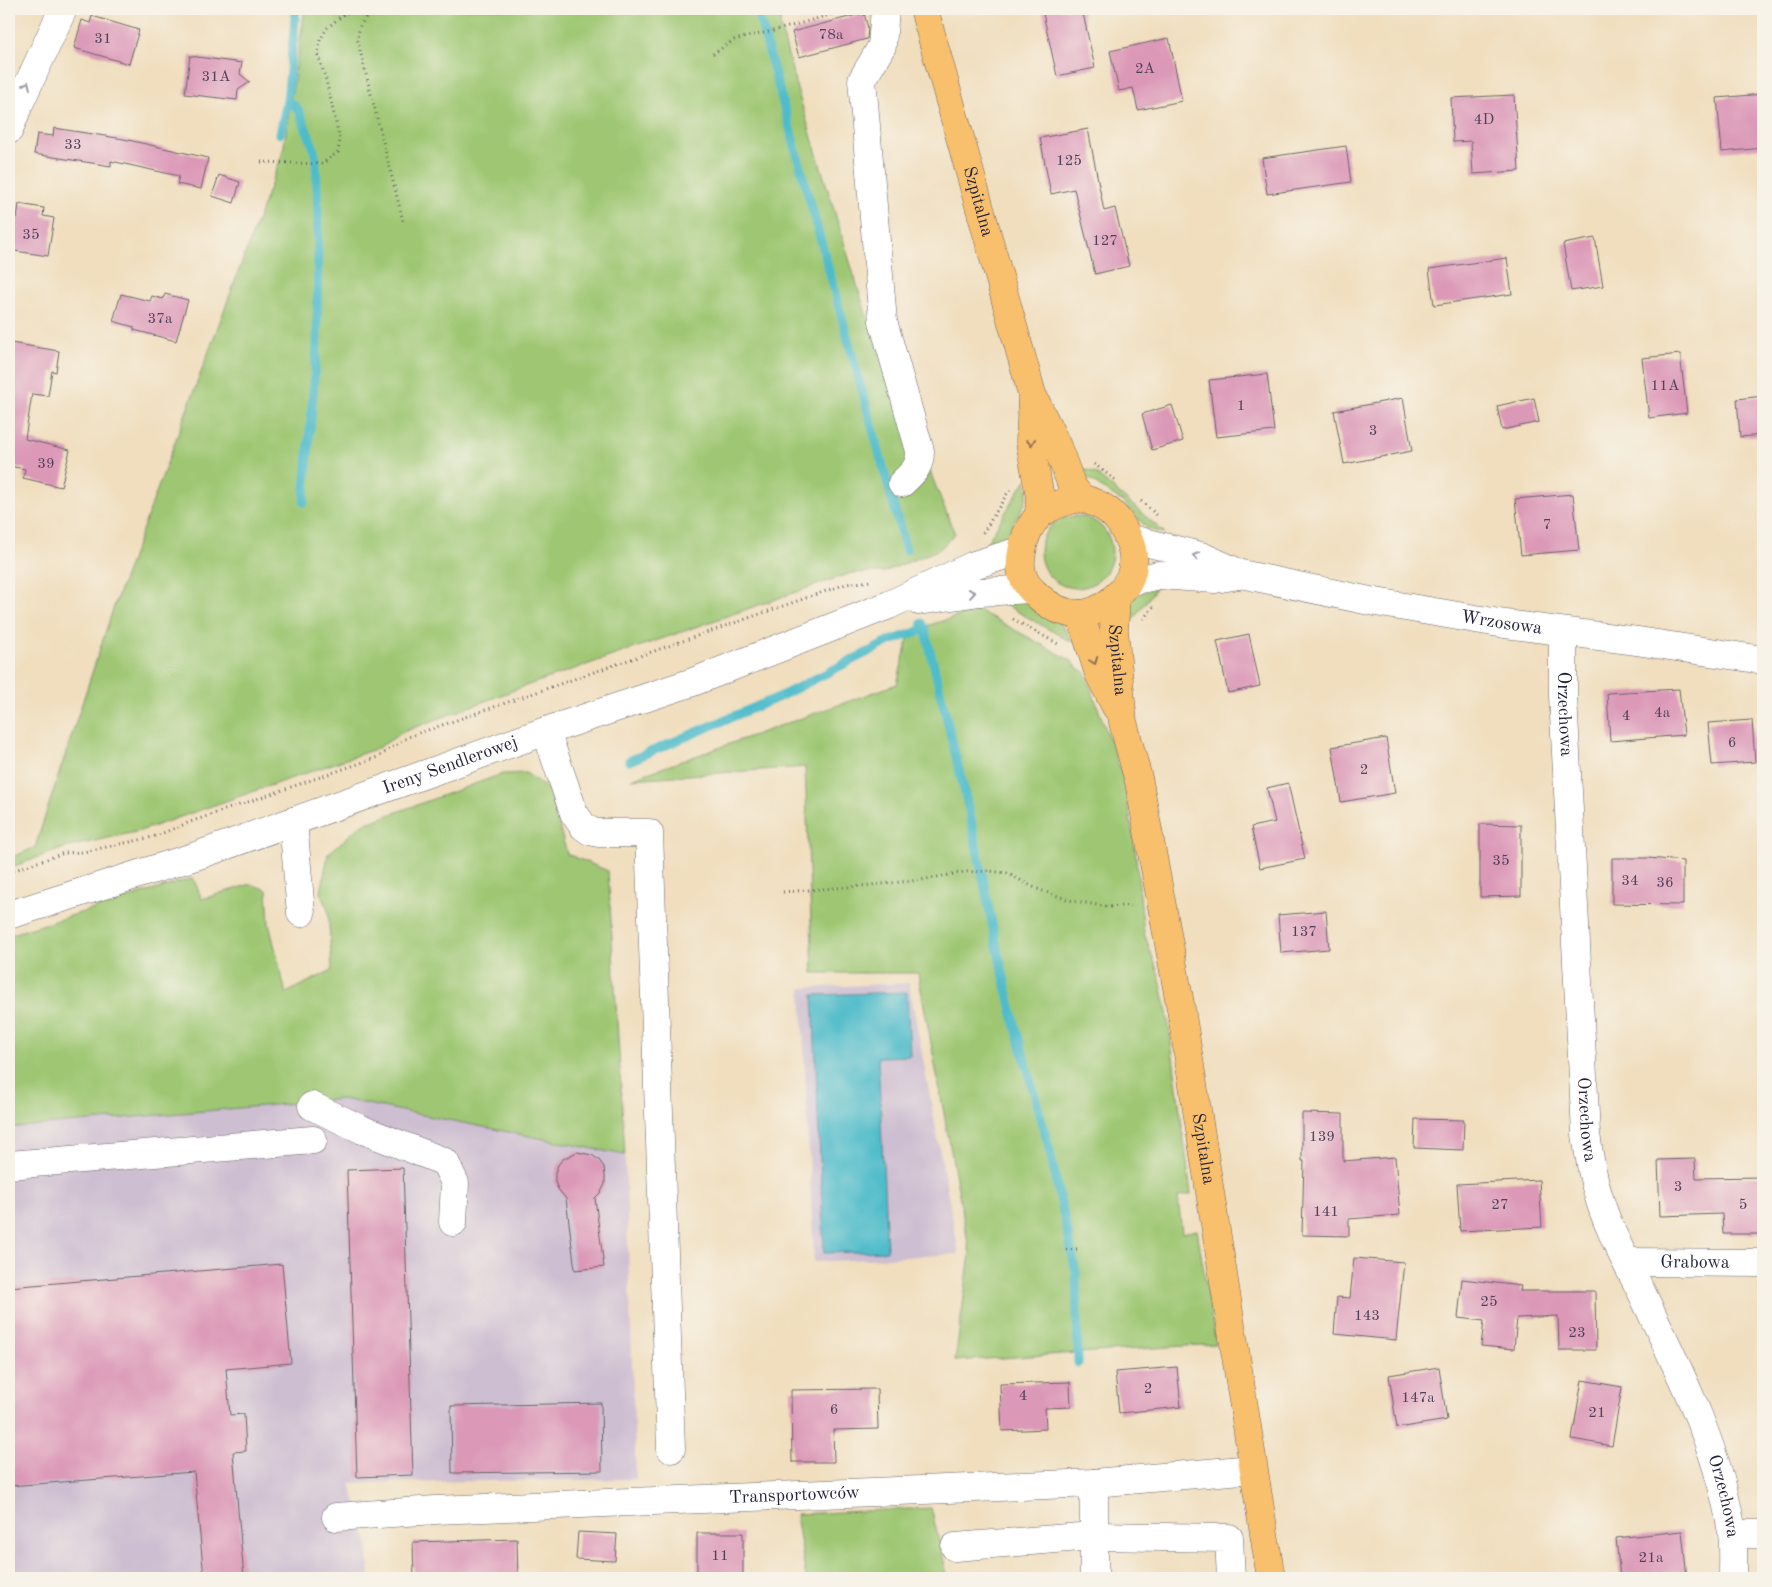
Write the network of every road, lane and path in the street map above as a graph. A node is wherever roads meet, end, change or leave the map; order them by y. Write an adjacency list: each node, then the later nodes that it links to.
1 (62, 9): 8 (street, one-way to 1)
2 (371, 9): 6 (path)
3 (850, 9): 7 (path)
4 (885, 9): 13 (street)
5 (924, 9): 11 (main road, Szpitalna)
6 (367, 16): 9 (path); 10 (path)
7 (713, 54)
8 (9, 130)
9 (261, 162)
10 (403, 221)
11 (1032, 394): 16 (main road, Szpitalna); 18 (main road, Szpitalna, one-way to 18)
12 (1088, 461): 14 (path)
13 (902, 483)
14 (1123, 487)
15 (1011, 488): 20 (path)
16 (1081, 498): 18 (main road); 21 (main road)
17 (1137, 498): 19 (path)
18 (1040, 514): 22 (main road)
19 (1158, 516)
20 (981, 536)
21 (1128, 538): 23 (street, Wrzosowa, one-way to 21); 26 (main road)
22 (1022, 550): 25 (main road); 28 (street)
23 (1241, 574): 26 (street, Wrzosowa); 32 (street, Wrzosowa)
24 (875, 581): 38 (path)
25 (1031, 589): 28 (street, one-way to 25); 29 (main road)
26 (1121, 589): 29 (main road); 35 (main road, Szpitalna)
27 (1159, 603): 31 (path)
28 (889, 605): 36 (street, Ireny Sendlerowej)
29 (1080, 614): 35 (main road, Szpitalna, one-way to 35)
30 (1010, 617): 33 (path)
31 (1142, 620)
32 (1563, 632): 34 (street, Wrzosowa); 49 (street, Orzechowa)
33 (1068, 649)
34 (1763, 660)
35 (1123, 722): 40 (main road, Szpitalna)
36 (546, 731): 37 (street, Ireny Sendlerowej); 51 (street)
37 (293, 821): 41 (street); 42 (street, Ireny Sendlerowej)
38 (9, 872)
39 (783, 892): 40 (path)
40 (1160, 903): 52 (main road, Szpitalna)
41 (301, 913)
42 (9, 915)
43 (312, 1106): 46 (street)
44 (313, 1140): 45 (street)
45 (9, 1165)
46 (453, 1222)
47 (1077, 1249): 48 (path)
48 (1066, 1250)
49 (1627, 1262): 50 (street, Grabowa); 55 (street, Orzechowa)
50 (1763, 1263)
51 (671, 1449)
52 (1253, 1469): 53 (street, Transportowców); 61 (main road, Szpitalna)
53 (1094, 1483): 54 (street, Transportowców); 57 (street)
54 (336, 1517)
55 (1732, 1534): 56 (street); 62 (street, Orzechowa)
56 (1763, 1534)
57 (1093, 1536): 58 (street); 59 (street); 60 (street)
58 (956, 1548)
59 (1094, 1578)
60 (1231, 1578)
61 (1271, 1578)
62 (1733, 1578)

